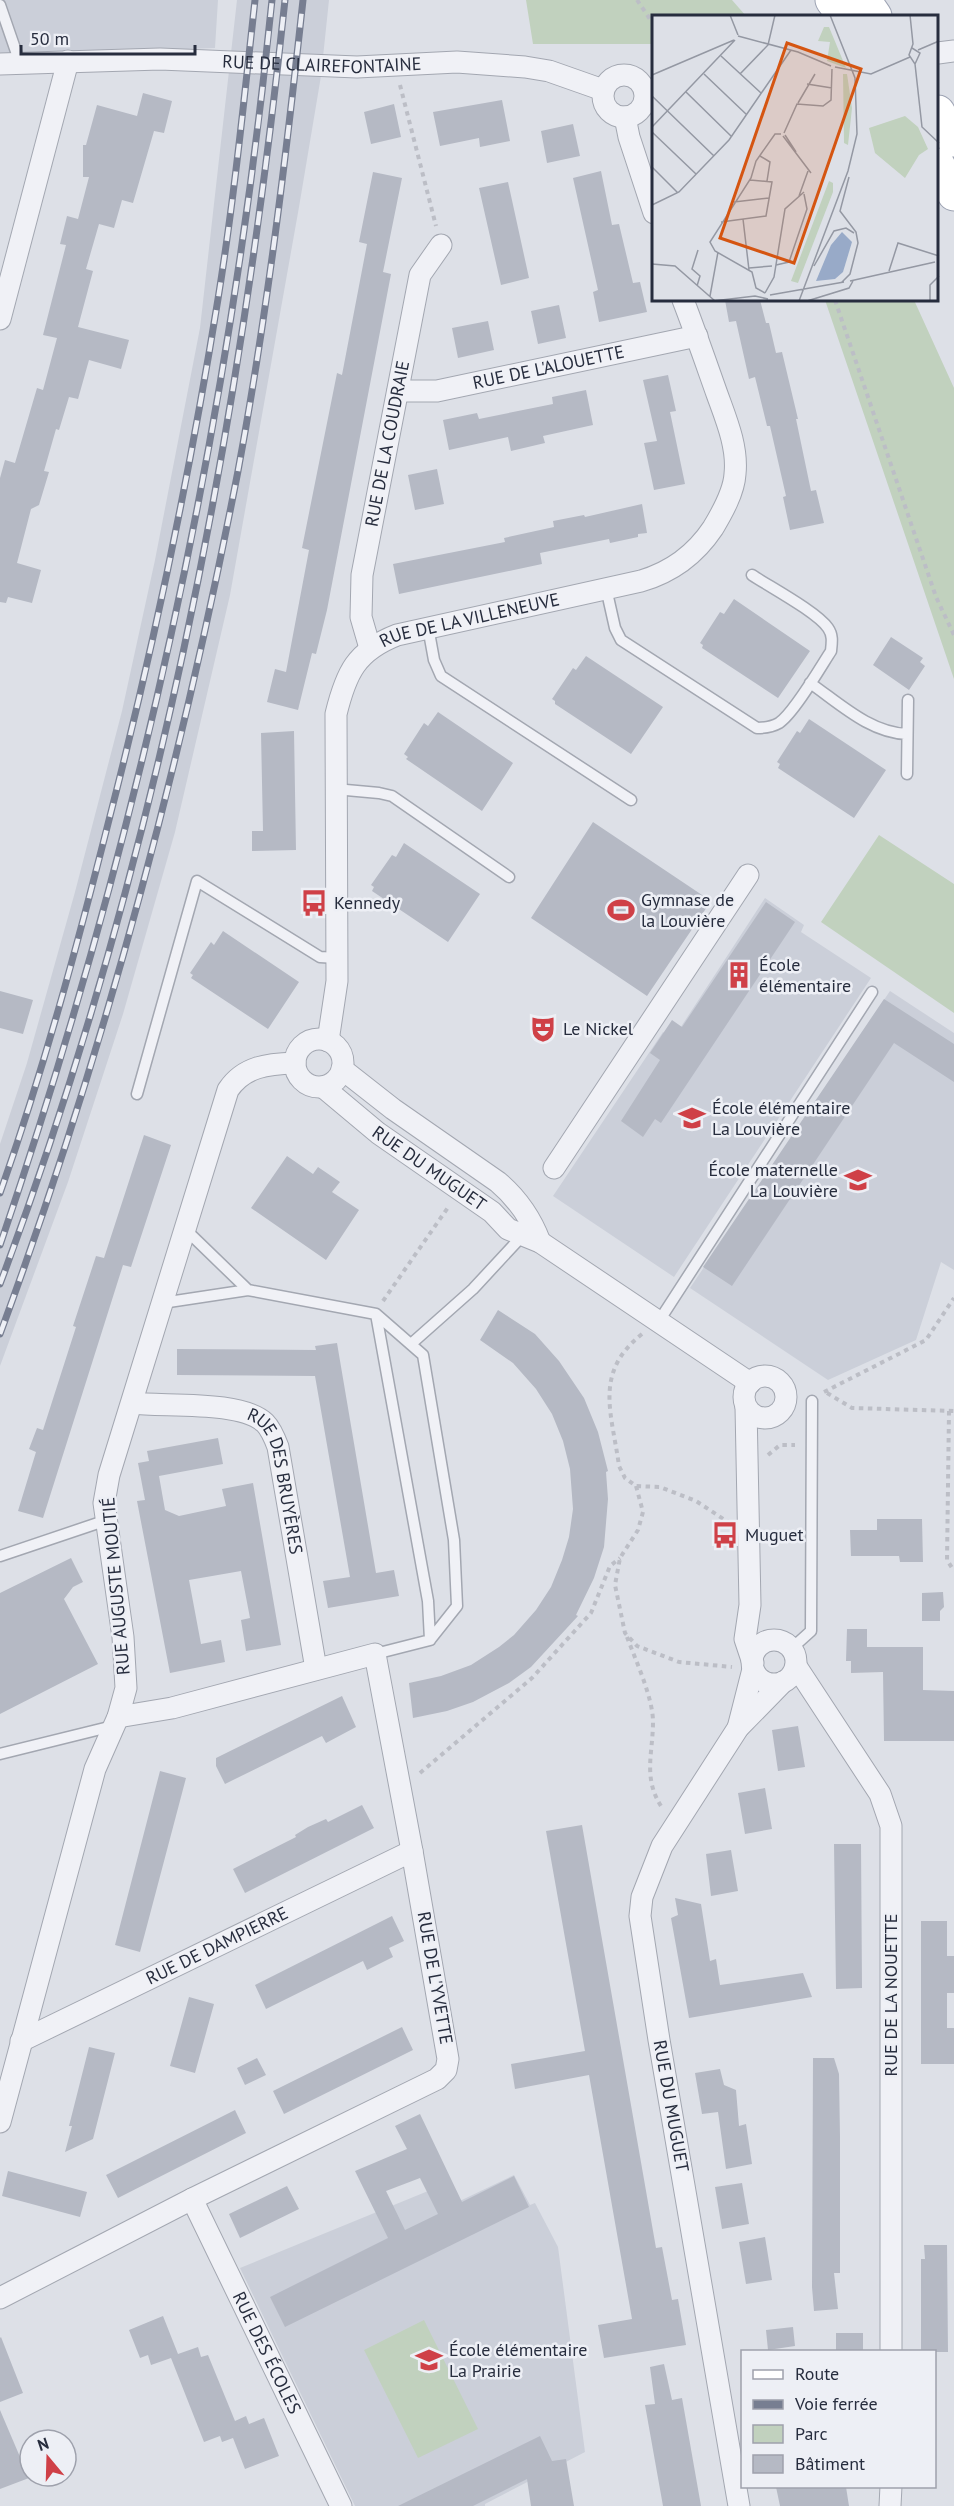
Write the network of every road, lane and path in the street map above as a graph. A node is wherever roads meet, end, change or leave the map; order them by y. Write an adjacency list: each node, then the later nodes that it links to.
1 (637, 0): 7 (path)
2 (832, 0): 5 (main road)
3 (864, 0): 6 (main road)
4 (0, 5): 11 (lane)
5 (843, 15)
6 (874, 15)
7 (652, 22)
8 (954, 51): 9 (street)
9 (939, 53)
10 (68, 61): 11 (street, RUE DE CLAIREFONTAINE); 12 (street, RUE DE CLAIREFONTAINE); 24 (street)
11 (10, 63)
12 (395, 64): 14 (street, RUE DE CLAIREFONTAINE); 21 (path)
13 (648, 84): 14 (street); 16 (street)
14 (603, 90): 16 (street)
15 (939, 114): 17 (main road)
16 (625, 117): 20 (street)
17 (954, 140)
18 (939, 167): 19 (main road)
19 (954, 194)
20 (652, 207)
21 (441, 245): 26 (street, RUE DE LA COUDRAIE)
22 (684, 302): 25 (street, RUE DE LA VILLENEUVE)
23 (837, 302): 30 (path)
24 (0, 319)
25 (697, 336): 26 (street, RUE DE L'ALOUETTE); 28 (street, RUE DE LA VILLENEUVE)
26 (398, 391): 31 (street, RUE DE LA COUDRAIE)
27 (752, 575): 32 (lane)
28 (606, 588): 29 (street, RUE DE LA VILLENEUVE); 32 (lane)
29 (428, 626): 31 (street, RUE DE LA VILLENEUVE); 37 (lane)
30 (954, 634)
31 (370, 648): 36 (street, RUE DE LA VILLENEUVE)
32 (810, 682): 34 (lane)
33 (908, 700): 34 (lane)
34 (907, 734): 35 (lane)
35 (907, 774)
36 (335, 789): 39 (lane); 40 (street, RUE DE LA VILLENEUVE)
37 (631, 800)
38 (748, 875): 47 (street)
39 (509, 877)
40 (337, 958): 42 (street, RUE DE LA VILLENEUVE); 46 (lane)
41 (872, 992): 55 (lane)
42 (328, 1041): 43 (street); 44 (street)
43 (295, 1063): 45 (street); 49 (street, RUE AUGUSTE MOUTIÉ)
44 (342, 1069): 45 (street); 50 (street, RUE DU MUGUET)
45 (322, 1087): 48 (street, RUE DU MUGUET)
46 (137, 1094)
47 (554, 1168)
48 (460, 1191): 50 (street, RUE DU MUGUET); 54 (path)
49 (185, 1229): 51 (lane); 53 (street, RUE AUGUSTE MOUTIÉ)
50 (531, 1239): 55 (street, RUE DU MUGUET); 56 (lane)
51 (248, 1290): 53 (lane); 54 (lane)
52 (954, 1298): 58 (path)
53 (162, 1303): 60 (street, RUE AUGUSTE MOUTIÉ)
54 (376, 1314): 56 (lane); 74 (lane)
55 (659, 1321): 57 (street, RUE DU MUGUET); 66 (path)
56 (411, 1344): 74 (lane)
57 (750, 1383): 61 (street); 63 (street)
58 (824, 1391): 59 (path); 62 (path)
59 (817, 1401): 64 (lane)
60 (132, 1403): 67 (street, RUE AUGUSTE MOUTIÉ); 78 (street, RUE DES BRUYÈRES)
61 (746, 1407): 63 (street); 65 (street, RUE DU MUGUET)
62 (952, 1411): 71 (path)
63 (768, 1419): 65 (street, RUE DU MUGUET)
64 (812, 1445): 65 (path); 76 (lane)
65 (748, 1462): 68 (street, RUE DU MUGUET)
66 (636, 1486): 68 (path); 70 (path)
67 (107, 1520): 69 (lane); 79 (street, RUE AUGUSTE MOUTIÉ)
68 (749, 1535): 72 (street, RUE DU MUGUET)
69 (0, 1556)
70 (620, 1558): 73 (path); 82 (path)
71 (954, 1571)
72 (750, 1605): 76 (street); 77 (street, RUE DU MUGUET)
73 (625, 1633): 77 (path); 83 (path)
74 (430, 1640): 75 (lane)
75 (375, 1654): 78 (street); 82 (street, RUE DE L'YVETTE)
76 (786, 1659): 77 (street); 77 (street); 80 (street, RUE DU MUGUET); 89 (street, RUE DE LA NOUETTE)
77 (753, 1666): 80 (street, RUE DU MUGUET)
78 (316, 1669): 79 (street)
79 (115, 1721): 81 (lane); 85 (street, RUE AUGUSTE MOUTIÉ)
80 (738, 1728): 83 (street, RUE DU MUGUET)
81 (0, 1754)
82 (401, 1789): 84 (street, RUE DE L'YVETTE)
83 (675, 1827): 92 (street, RUE DU MUGUET)
84 (412, 1851): 85 (street, RUE DE DAMPIERRE); 87 (street, RUE DE L'YVETTE)
85 (21, 2041): 86 (street, RUE AUGUSTE MOUTIÉ)
86 (0, 2122)
87 (192, 2199): 88 (street, RUE DE L'YVETTE); 91 (street, RUE DES ÉCOLES)
88 (0, 2298)
89 (891, 2350)
90 (891, 2488): 93 (street)
91 (341, 2506)
92 (740, 2506)
93 (890, 2506)

